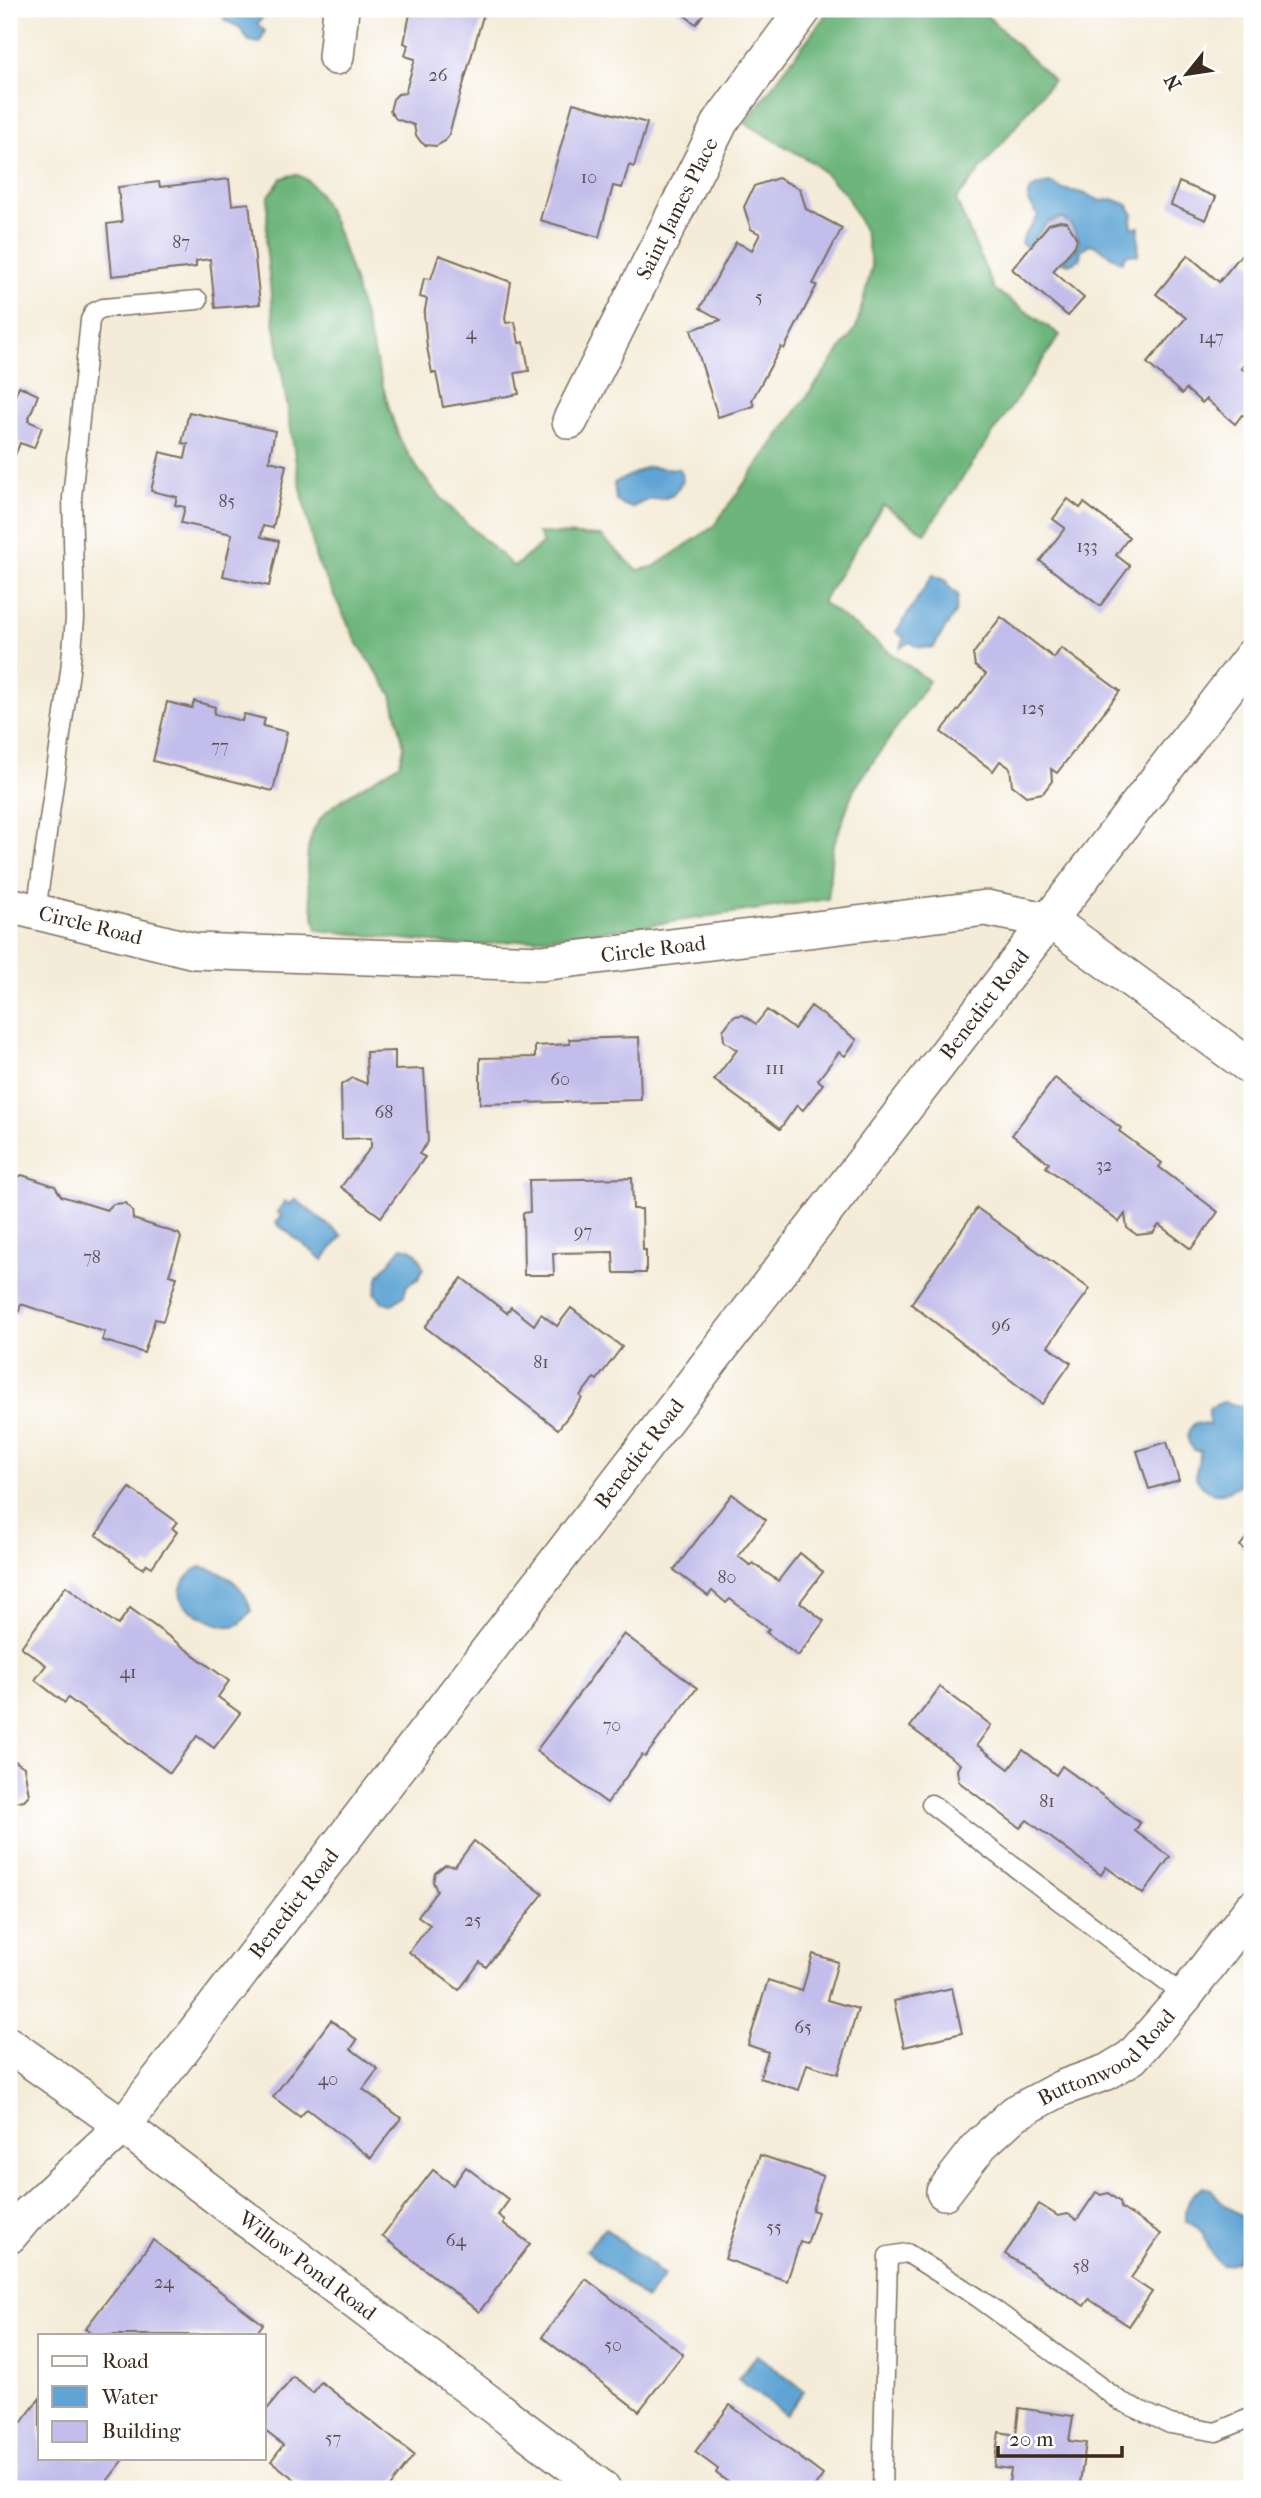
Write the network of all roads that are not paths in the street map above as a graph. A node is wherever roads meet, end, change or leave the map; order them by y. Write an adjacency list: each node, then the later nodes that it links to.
1 (341, 9): 3 (street)
2 (804, 9): 5 (street, Saint James Place)
3 (336, 57)
4 (198, 300): 7 (lane)
5 (570, 421)
6 (1252, 656): 8 (street, Benedict Road)
7 (22, 909): 8 (street, Circle Road)
8 (1051, 921): 9 (street, Circle Road); 14 (street, Benedict Road)
9 (1252, 1068)
10 (932, 1804): 12 (lane)
11 (1252, 1908): 12 (street, Buttonwood Road)
12 (1185, 1996): 15 (street, Buttonwood Road)
13 (9, 2045): 14 (street, Willow Pond Road)
14 (123, 2126): 16 (street, Benedict Road); 18 (street, Willow Pond Road)
15 (944, 2192)
16 (9, 2236)
17 (1252, 2417): 19 (lane)
18 (603, 2489)
19 (882, 2489)

